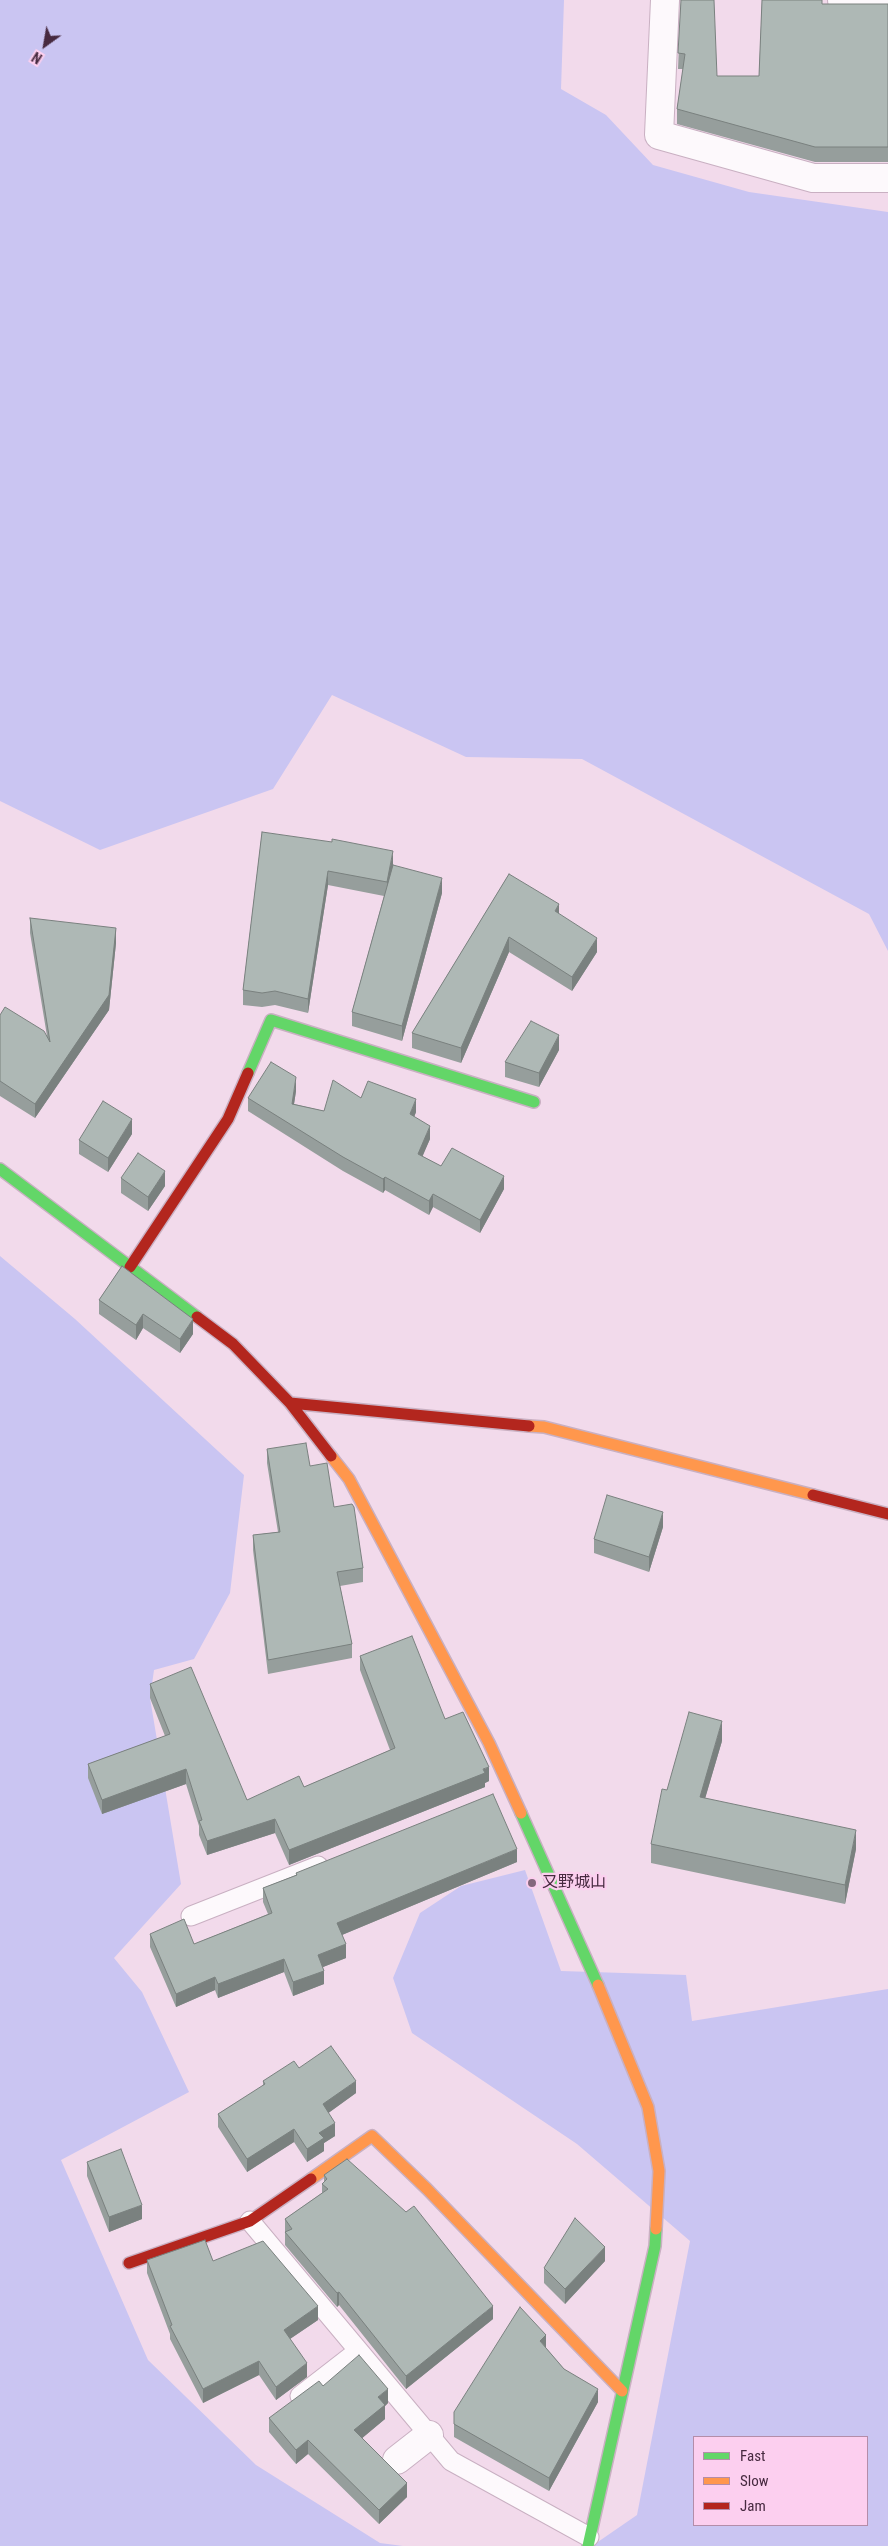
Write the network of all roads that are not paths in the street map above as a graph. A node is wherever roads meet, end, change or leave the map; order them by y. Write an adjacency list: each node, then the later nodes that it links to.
1 (665, 0): 4 (street)
2 (842, 0): 3 (street)
3 (888, 1)
4 (888, 178)
5 (534, 1102): 7 (street)
6 (0, 1169): 7 (street)
7 (130, 1267): 8 (street)
8 (290, 1403): 9 (street); 10 (street)
9 (888, 1514)
10 (510, 1789): 11 (lane); 17 (street)
11 (492, 1797)
12 (337, 1858): 13 (lane)
13 (191, 1916)
14 (250, 2221): 15 (street); 16 (lane); 17 (street)
15 (129, 2263)
16 (358, 2351): 18 (lane); 19 (lane)
17 (622, 2391): 21 (street)
18 (284, 2408)
19 (429, 2435): 20 (street); 21 (lane)
20 (397, 2460)
21 (588, 2542)

